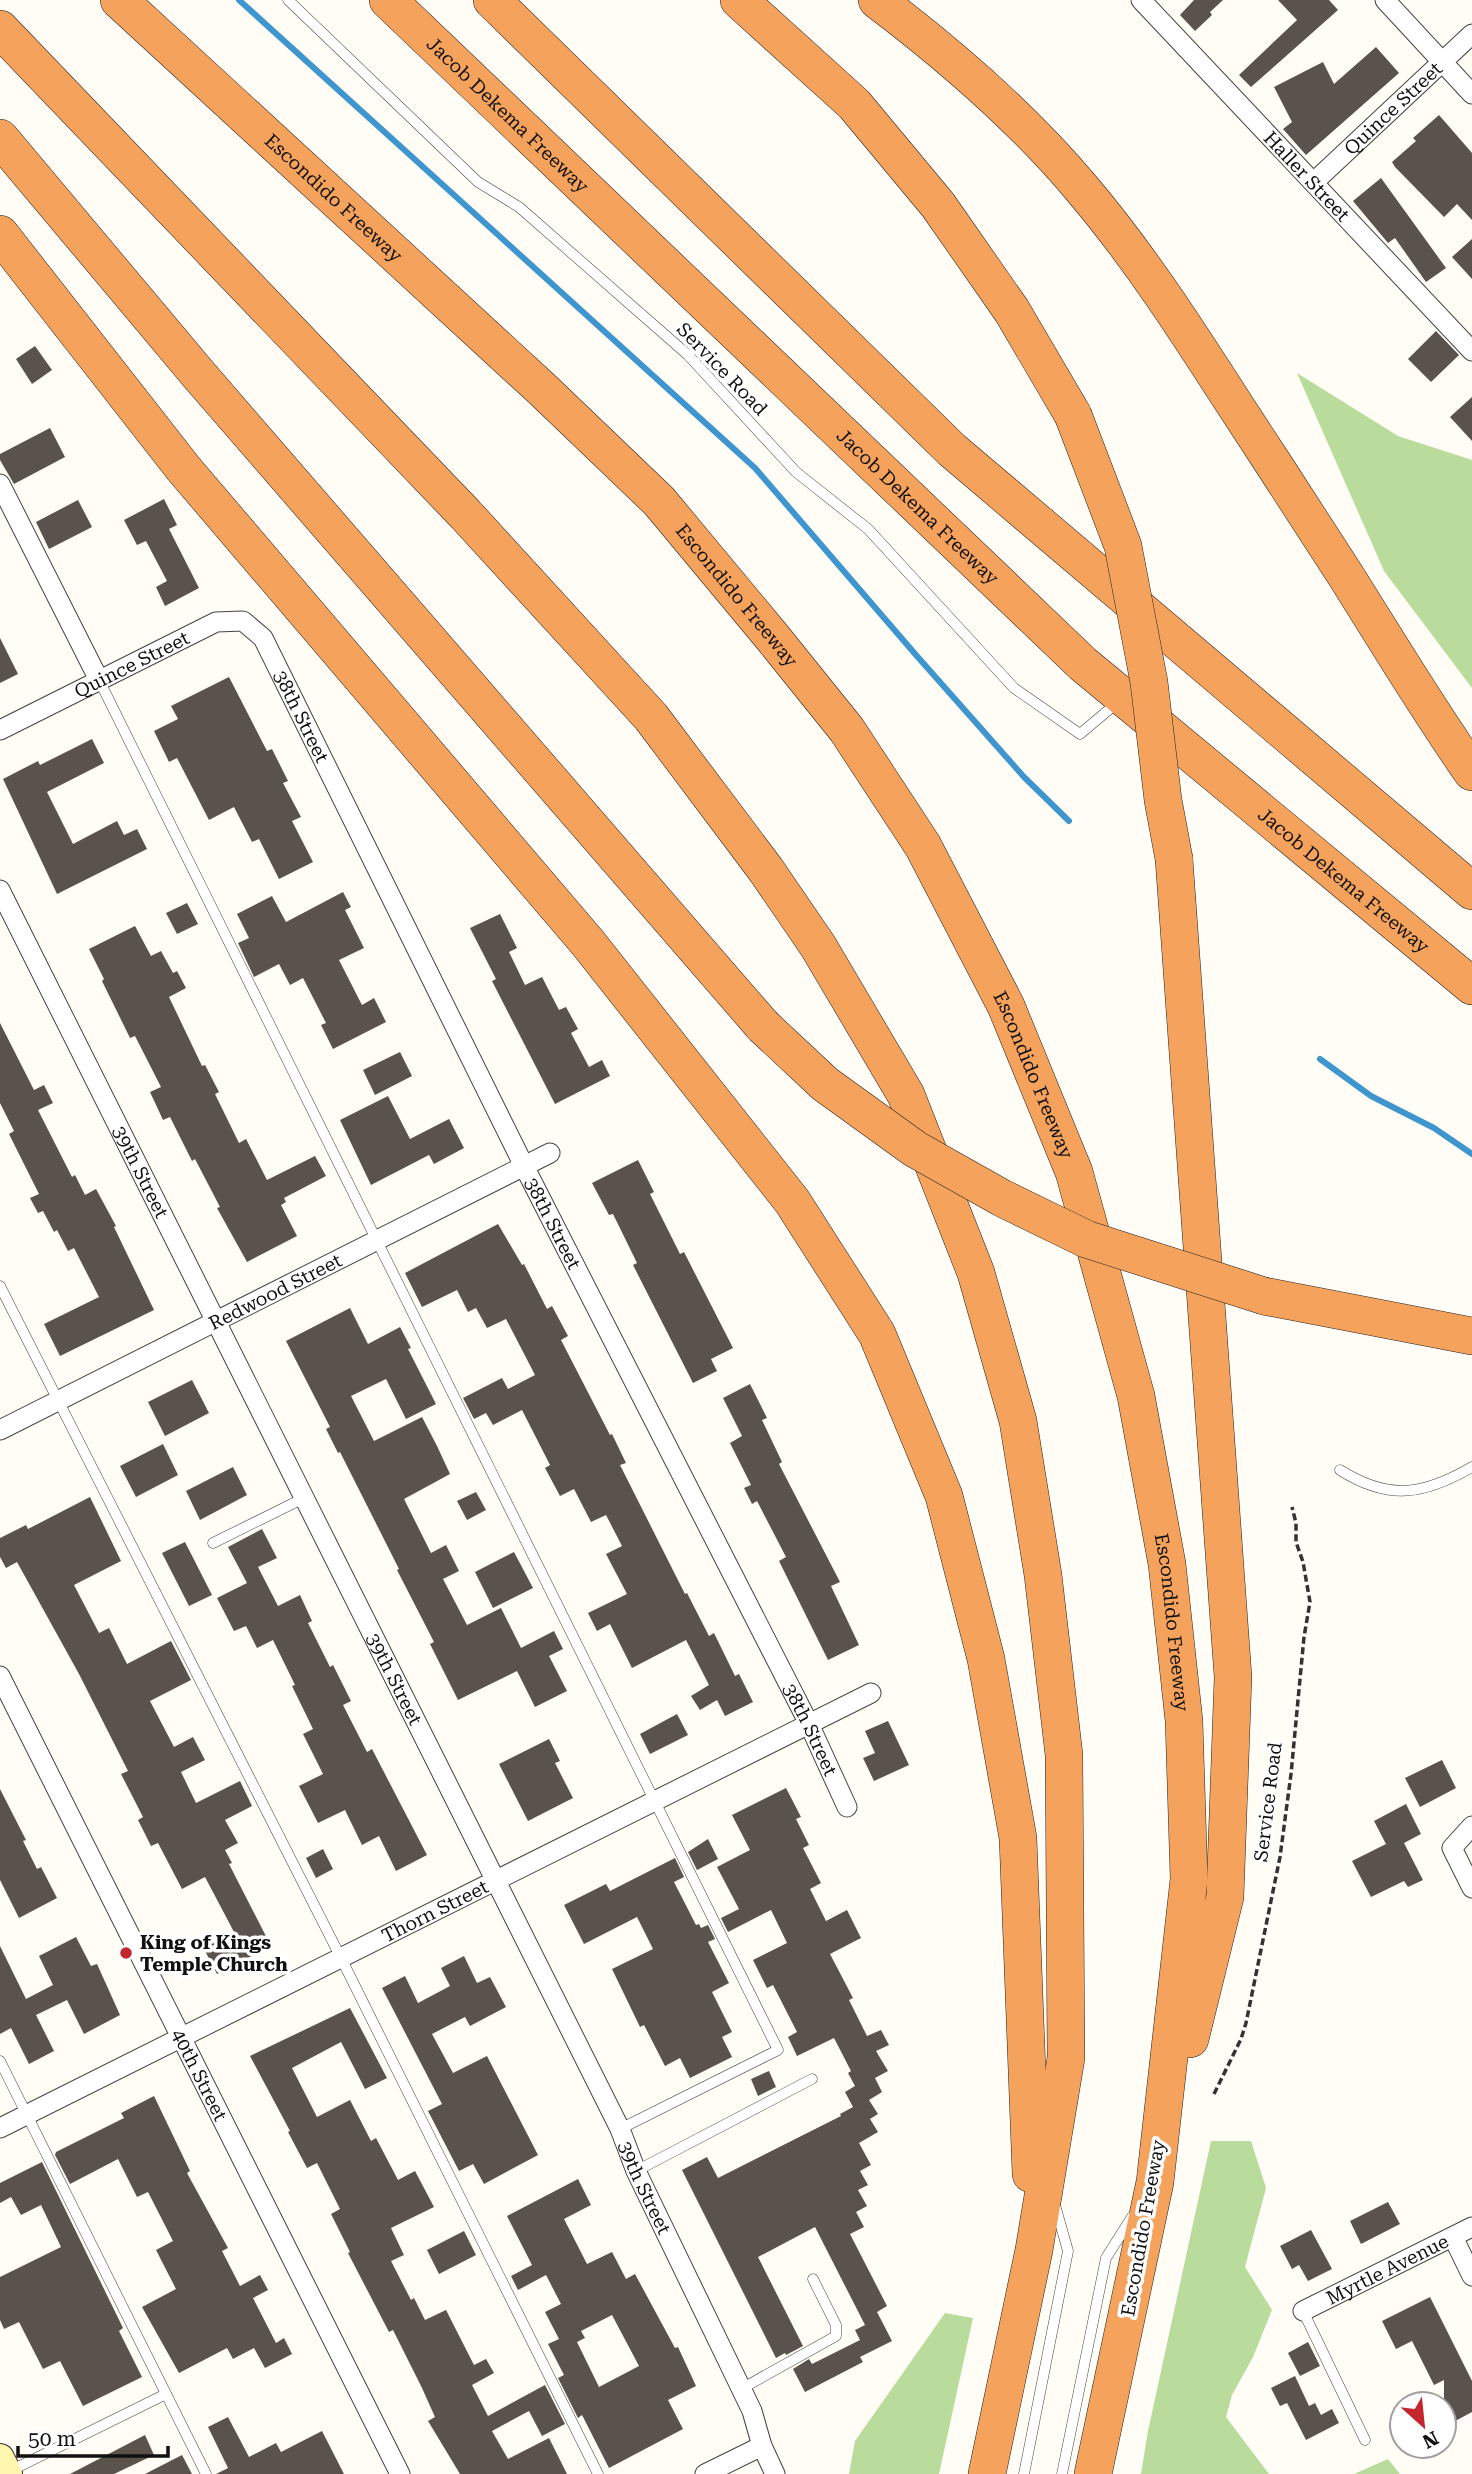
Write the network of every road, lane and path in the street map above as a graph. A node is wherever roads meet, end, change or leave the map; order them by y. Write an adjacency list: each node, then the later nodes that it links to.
1 (119, 0): 57 (highway, Escondido Freeway)
2 (288, 0): 20 (lane, Service Road)
3 (388, 0): 20 (highway, Jacob Dekema Freeway)
4 (492, 0): 24 (highway)
5 (739, 0): 57 (highway, bridge)
6 (877, 0): 22 (highway)
7 (1141, 0): 14 (street, Haller Street)
8 (1385, 0): 11 (street)
9 (0, 29): 56 (highway)
10 (1472, 34): 11 (street, Quince Street)
11 (1442, 62): 12 (street); 14 (street, Quince Street)
12 (1472, 94)
13 (0, 138): 31 (highway, bridge)
14 (1314, 183): 16 (street, Haller Street)
15 (0, 234): 60 (highway)
16 (1472, 351)
17 (0, 484): 19 (street)
18 (263, 638): 19 (street, Quince Street); 27 (street, 38th Street)
19 (99, 680): 21 (street, Quince Street); 28 (lane)
20 (1123, 698): 25 (highway, Jacob Dekema Freeway)
21 (0, 730)
22 (1472, 772)
23 (0, 890): 30 (street, 39th Street)
24 (1472, 891)
25 (1472, 986)
26 (550, 1153): 27 (street, Redwood Street)
27 (524, 1166): 28 (street, Redwood Street); 41 (street, 38th Street)
28 (376, 1241): 30 (street, Redwood Street); 42 (lane)
29 (0, 1286): 32 (lane)
30 (216, 1321): 32 (street, Redwood Street); 36 (street, 39th Street)
31 (1472, 1336)
32 (58, 1401): 33 (street, Redwood Street); 47 (lane)
33 (0, 1430)
34 (1472, 1467): 35 (lane)
35 (1340, 1470)
36 (304, 1498): 38 (lane); 45 (street, 39th Street)
37 (1292, 1507): 51 (path, Service Road)
38 (213, 1543)
39 (0, 1676): 48 (street, 40th Street)
40 (871, 1693): 41 (street, Thorn Street)
41 (809, 1724): 42 (street, Thorn Street); 43 (street, 38th Street)
42 (654, 1801): 45 (street, Thorn Street); 54 (lane)
43 (847, 1807)
44 (1472, 1826): 46 (street)
45 (495, 1881): 47 (street, Thorn Street); 54 (street, 39th Street)
46 (1472, 1888)
47 (341, 1958): 48 (street, Thorn Street); 71 (lane)
48 (181, 2038): 52 (street, Thorn Street); 70 (street, 40th Street)
49 (0, 2061): 52 (lane)
50 (812, 2079): 55 (lane)
51 (1214, 2094)
52 (27, 2115): 53 (street, Thorn Street); 65 (lane)
53 (0, 2128)
54 (620, 2129): 55 (street, 39th Street)
55 (636, 2171): 64 (street, 39th Street)
56 (1047, 2174): 60 (highway); 75 (lane)
57 (1155, 2182): 76 (lane); 77 (highway, Escondido Freeway)
58 (1472, 2227): 59 (street, Myrtle Avenue)
59 (1453, 2237): 61 (street); 63 (street, Myrtle Avenue)
60 (1034, 2250): 74 (highway)
61 (1472, 2276)
62 (813, 2279): 64 (lane)
63 (1303, 2311): 66 (lane)
64 (741, 2389): 67 (street, 39th Street)
65 (166, 2394): 68 (lane); 69 (lane)
66 (1365, 2440)
67 (762, 2446): 72 (street); 73 (street, 39th Street)
68 (5, 2468)
69 (206, 2474)
70 (400, 2474)
71 (598, 2474)
72 (705, 2474)
73 (775, 2474)
74 (987, 2474)
75 (1024, 2474)
76 (1062, 2474)
77 (1093, 2474)

